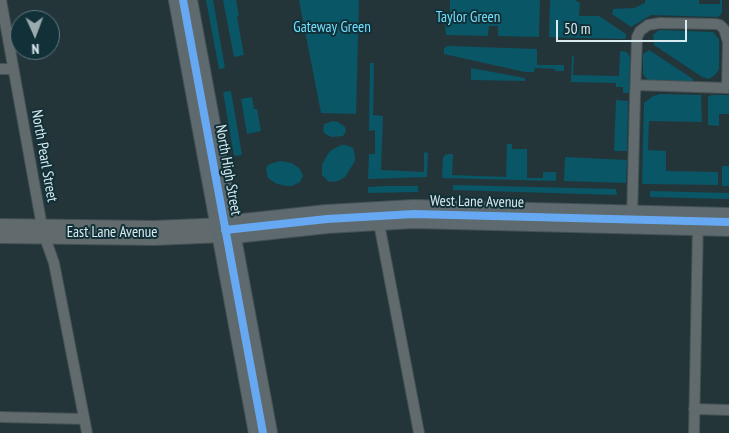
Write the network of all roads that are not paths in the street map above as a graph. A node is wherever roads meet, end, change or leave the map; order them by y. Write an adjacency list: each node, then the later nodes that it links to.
1 (1, 0): 4 (lane, North Pearl Street)
2 (183, 0): 10 (main road, North High Street)
3 (0, 69): 4 (lane)
4 (13, 69): 12 (lane, North Pearl Street)
5 (636, 85): 5 (lane); 7 (lane)
6 (378, 215): 7 (main road, West Lane Avenue); 10 (main road, West Lane Avenue); 19 (lane)
7 (632, 220): 8 (main road, West Lane Avenue)
8 (698, 221): 9 (main road, West Lane Avenue); 13 (lane)
9 (729, 222)
10 (225, 230): 12 (street, East Lane Avenue); 18 (main road, North High Street)
11 (0, 231): 12 (street, East Lane Avenue)
12 (43, 232): 16 (lane, North Pearl Street)
13 (694, 409): 14 (lane); 20 (lane)
14 (729, 410)
15 (0, 417): 16 (lane)
16 (84, 419): 17 (lane, North Pearl Street)
17 (87, 433)
18 (262, 433)
19 (419, 433)
20 (694, 433)

